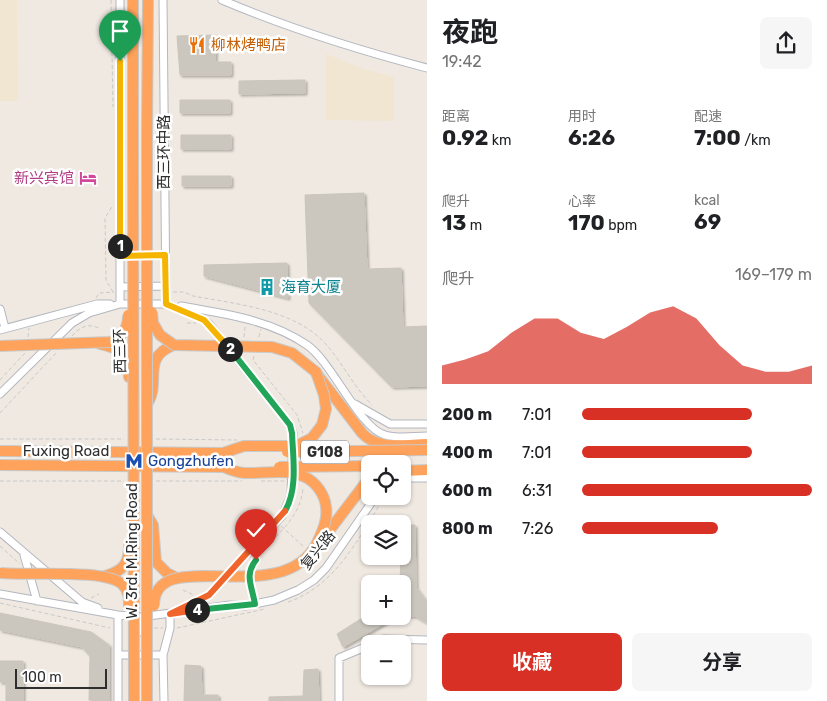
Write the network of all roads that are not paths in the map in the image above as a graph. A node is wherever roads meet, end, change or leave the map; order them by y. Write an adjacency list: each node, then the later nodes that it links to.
1 (120, 0): 8 (street)
2 (132, 0): 11 (highway, 西三环, bridge)
3 (148, 0): 12 (highway, W. 3rd. M.Ring Road, bridge)
4 (163, 0): 7 (street, 西三环中路)
5 (222, 0): 6 (street)
6 (427, 68)
7 (165, 255): 8 (street); 9 (street, 西三环中路)
8 (120, 256): 10 (street)
9 (165, 286): 10 (street); 14 (street, 西三环中路)
10 (120, 287): 13 (street)
11 (134, 288): 17 (highway, bridge); 24 (highway, 西三环, bridge)
12 (146, 288): 18 (highway, bridge); 23 (highway, W. 3rd. M.Ring Road, bridge)
13 (120, 304): 14 (street); 16 (street); 21 (street)
14 (166, 304): 22 (street); 56 (street)
15 (0, 309): 16 (street)
16 (2, 329)
17 (99, 344): 19 (highway, bridge); 24 (highway, bridge)
18 (174, 345): 20 (highway, bridge); 23 (highway)
19 (0, 346)
20 (316, 372): 28 (highway); 32 (highway, bridge)
21 (0, 394)
22 (353, 402): 25 (street); 26 (street)
23 (147, 404): 46 (highway, W. 3rd. M.Ring Road, bridge)
24 (135, 406): 47 (highway, 西三环, bridge)
25 (427, 424)
26 (427, 436)
27 (0, 444): 31 (highway)
28 (427, 444)
29 (427, 450): 32 (highway, G108, bridge)
30 (0, 451): 31 (highway, G108)
31 (41, 451): 32 (highway, Fuxing Road / G108)
32 (223, 453)
33 (427, 465): 37 (highway)
34 (0, 466): 35 (highway, Fuxing Road / G108)
35 (37, 466): 38 (highway, Fuxing Road / G108); 40 (highway)
36 (361, 466): 38 (highway, G108, bridge)
37 (411, 466)
38 (223, 467): 50 (highway, bridge)
39 (427, 470): 41 (highway)
40 (0, 471)
41 (411, 471)
42 (411, 478): 43 (street)
43 (427, 478)
44 (361, 489): 50 (highway, bridge)
45 (370, 505): 56 (street, 复兴路)
46 (147, 515): 53 (highway); 58 (highway, W. 3rd. M.Ring Road, bridge)
47 (135, 516): 52 (highway, bridge); 58 (highway, 西三环, bridge)
48 (0, 532): 49 (street)
49 (23, 552): 55 (street); 57 (street)
50 (312, 553): 53 (highway, bridge)
51 (0, 573): 52 (highway, bridge)
52 (105, 576): 58 (highway, bridge)
53 (175, 577): 58 (highway, bridge)
54 (0, 594): 55 (street, 复兴路)
55 (37, 601): 57 (street, 复兴路)
56 (170, 614): 58 (street, 复兴路); 64 (street)
57 (118, 615): 58 (street, 复兴路); 63 (street)
58 (141, 619): 59 (street); 66 (highway, 西三环, bridge); 67 (highway, W. 3rd. M.Ring Road, bridge)
59 (141, 632)
60 (411, 640): 61 (street)
61 (427, 640)
62 (361, 648): 69 (street)
63 (118, 655): 64 (street); 65 (street)
64 (163, 655): 68 (street)
65 (118, 701)
66 (134, 701)
67 (147, 701)
68 (164, 701)
69 (339, 701)

